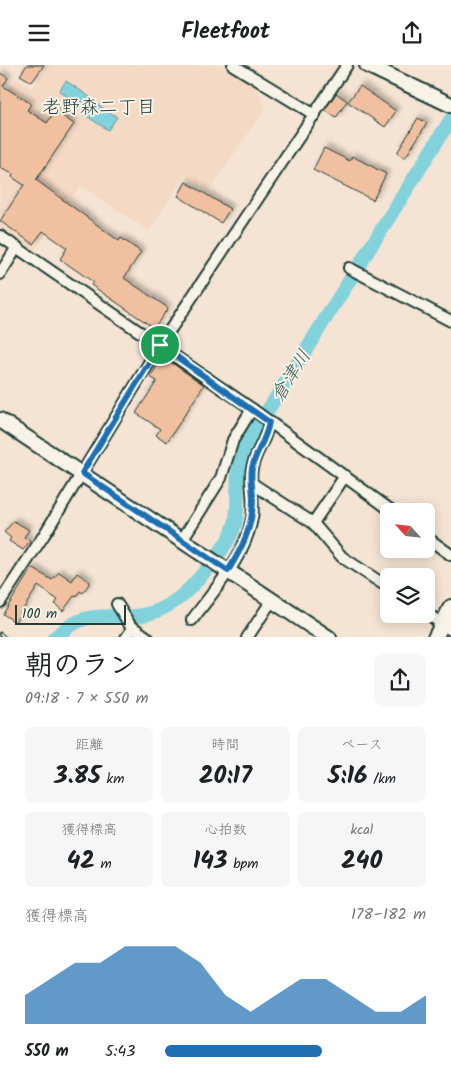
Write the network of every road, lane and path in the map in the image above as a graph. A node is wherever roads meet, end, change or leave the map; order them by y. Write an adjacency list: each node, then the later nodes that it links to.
1 (233, 65): 5 (street)
2 (347, 65): 5 (street)
3 (367, 65): 4 (main road)
4 (450, 105)
5 (315, 115): 11 (street)
6 (0, 236): 7 (street)
7 (17, 247): 9 (street); 11 (street)
8 (349, 268): 10 (street)
9 (0, 274)
10 (451, 321)
11 (160, 345): 12 (street); 15 (street)
12 (256, 412): 14 (street); 20 (street)
13 (0, 420): 15 (main road)
14 (269, 422): 16 (street); 17 (street)
15 (82, 473): 20 (main road); 26 (street)
16 (344, 476): 18 (street); 19 (street)
17 (252, 485): 19 (street); 23 (street)
18 (381, 503)
19 (313, 523): 24 (street)
20 (182, 540): 23 (main road)
21 (435, 543): 22 (street)
22 (451, 555)
23 (227, 570): 25 (main road); 30 (street)
24 (380, 582)
25 (272, 599): 35 (street); 36 (main road)
26 (0, 602)
27 (118, 603): 31 (street)
28 (451, 607): 32 (main road)
29 (435, 619): 32 (street)
30 (192, 620)
31 (131, 627): 33 (street); 34 (street)
32 (447, 627): 37 (main road)
33 (126, 637)
34 (148, 637)
35 (247, 637)
36 (329, 637)
37 (435, 637)

